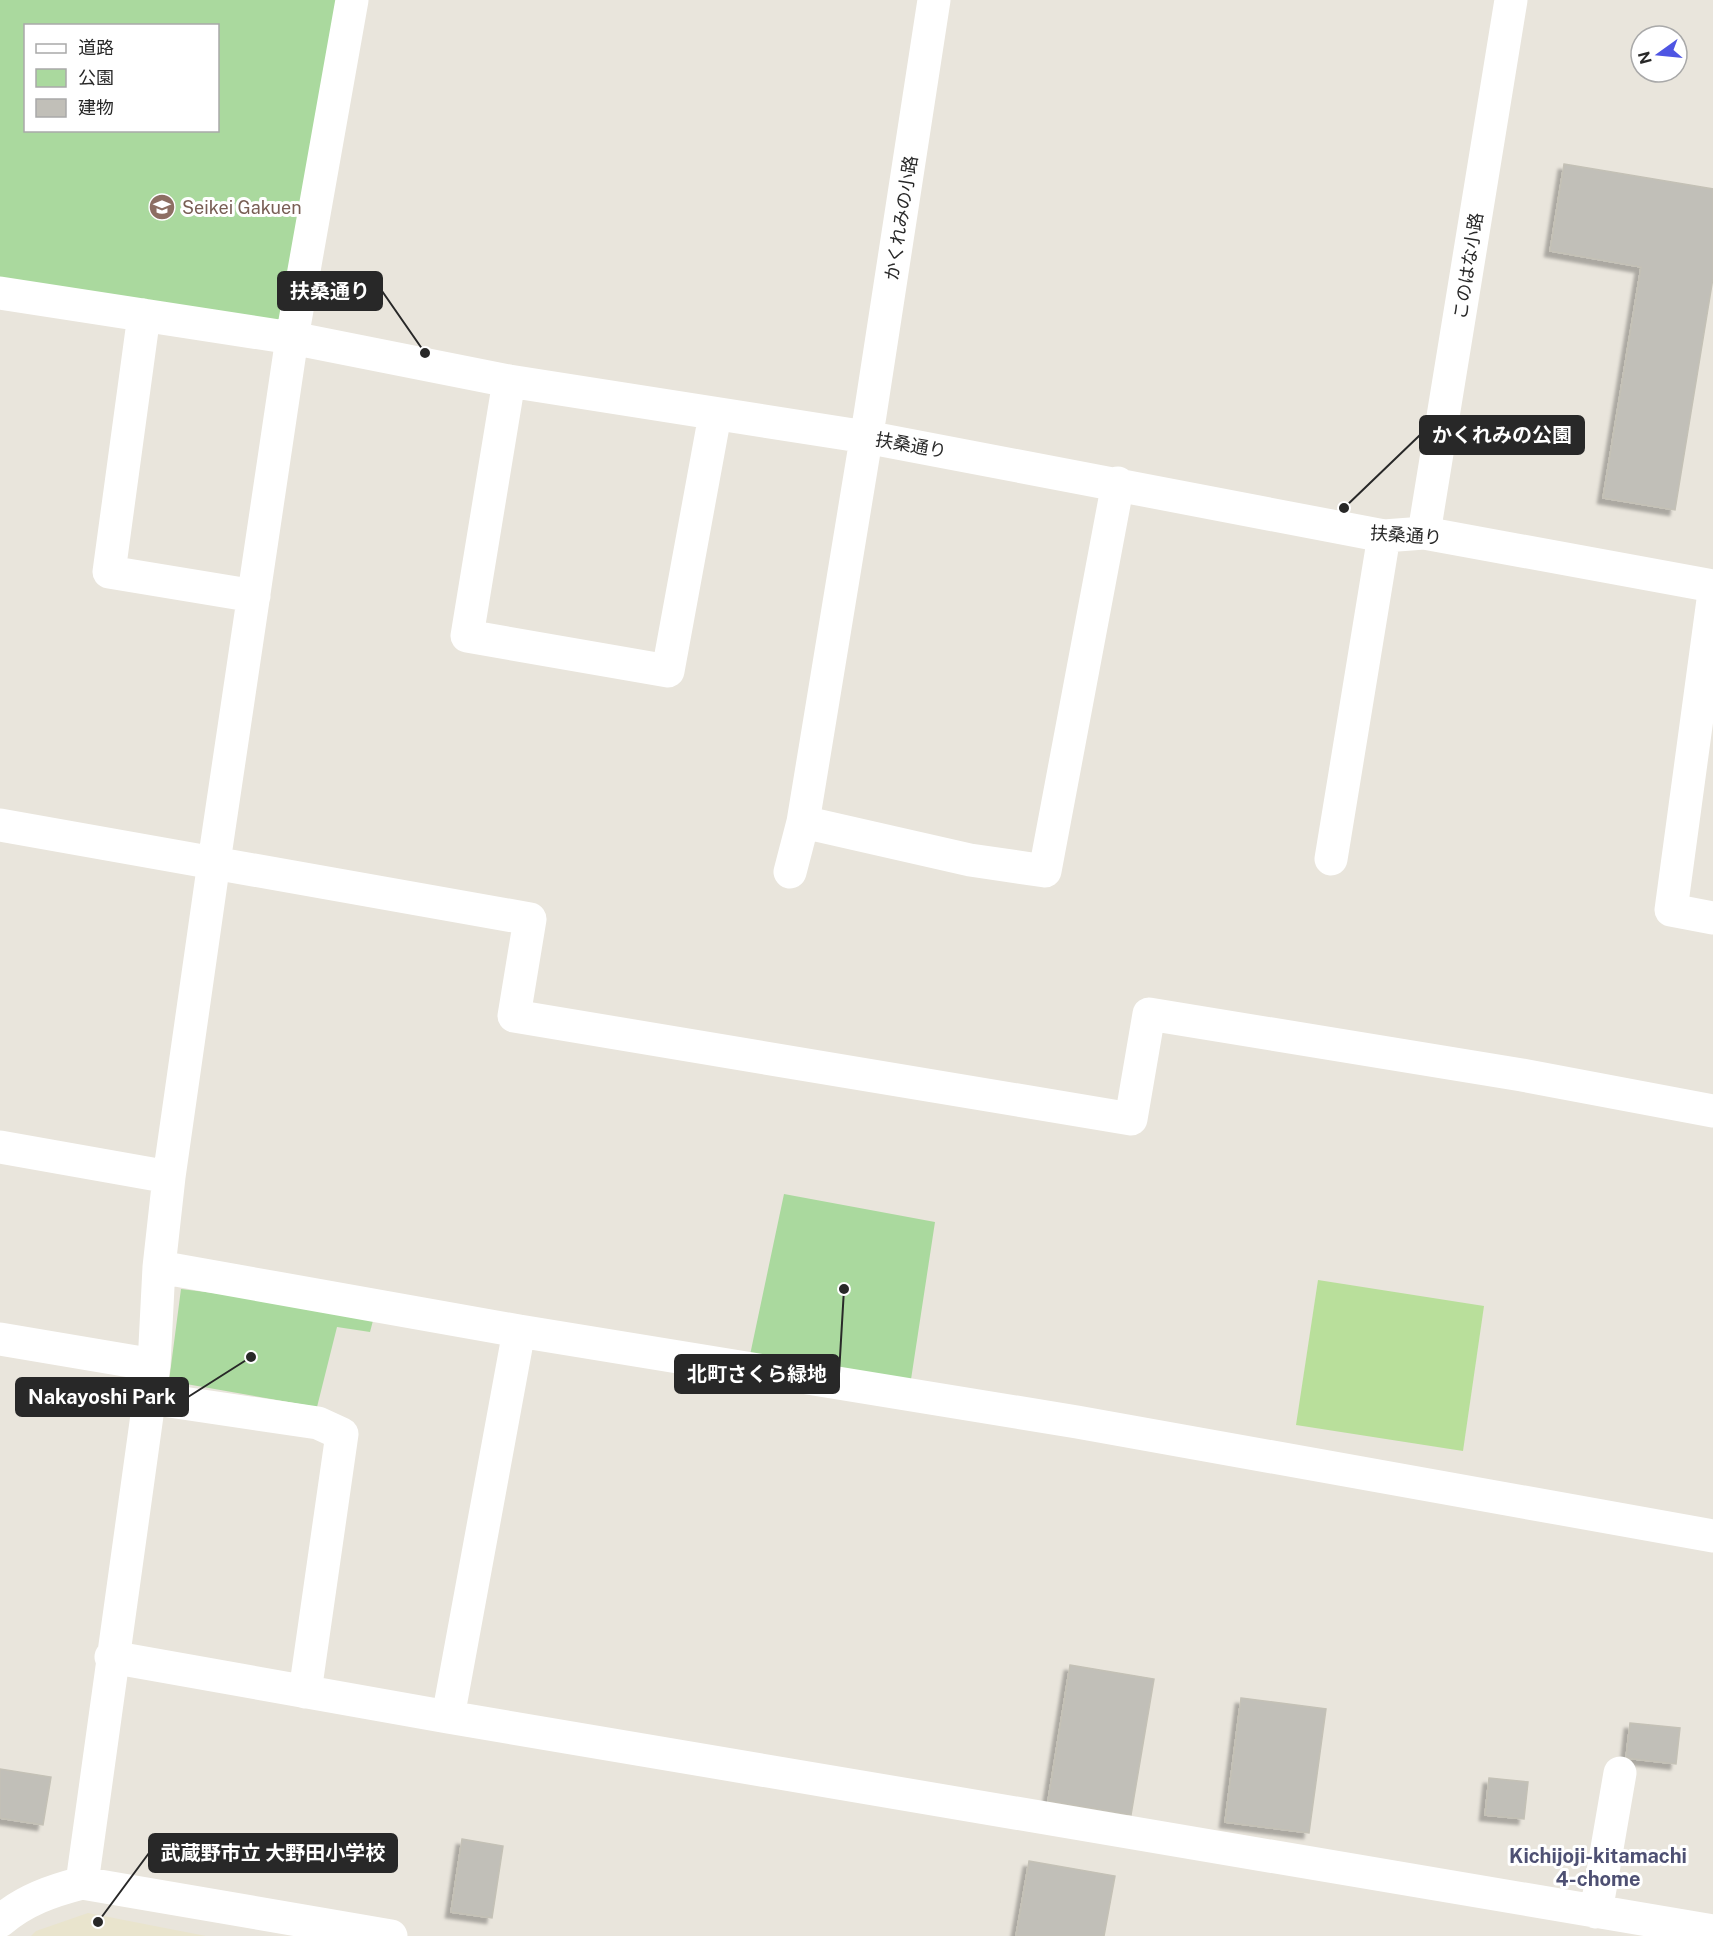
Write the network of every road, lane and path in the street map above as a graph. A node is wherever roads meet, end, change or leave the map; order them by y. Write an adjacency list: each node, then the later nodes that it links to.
1 (352, 0): 6 (street)
2 (934, 0): 9 (street, かくれみの小路)
3 (1511, 0): 11 (street, このはな小路)
4 (0, 293): 5 (street, 扶桑通り)
5 (144, 315): 6 (street, 扶桑通り); 14 (street)
6 (292, 338): 7 (street, 扶桑通り); 14 (street)
7 (509, 381): 8 (street, 扶桑通り); 8 (street)
8 (715, 415): 9 (street, 扶桑通り)
9 (866, 436): 10 (street, 扶桑通り); 16 (street, かくれみの小路)
10 (1118, 483): 12 (street, 扶桑通り); 16 (street)
11 (1424, 533): 12 (street, 扶桑通り); 13 (street, 扶桑通り)
12 (1384, 536): 18 (street)
13 (1713, 586)
14 (254, 596): 19 (street)
15 (1713, 600): 21 (street)
16 (802, 822): 20 (street, かくれみの小路)
17 (0, 825): 19 (street)
18 (1331, 859)
19 (214, 862): 22 (street); 24 (street)
20 (790, 872)
21 (1713, 918)
22 (1713, 1111)
23 (0, 1147): 24 (street)
24 (169, 1177): 25 (street)
25 (159, 1267): 26 (street); 28 (street)
26 (519, 1331): 30 (street); 33 (street)
27 (0, 1340): 28 (street)
28 (154, 1365): 29 (street)
29 (149, 1398): 31 (street); 32 (street)
30 (1713, 1536)
31 (111, 1657): 32 (street); 35 (street)
32 (305, 1692): 33 (street)
33 (448, 1717): 36 (street)
34 (1620, 1773): 36 (street)
35 (82, 1883): 37 (street); 39 (street)
36 (1596, 1912): 38 (street)
37 (0, 1921)
38 (1713, 1931)
39 (391, 1936)

